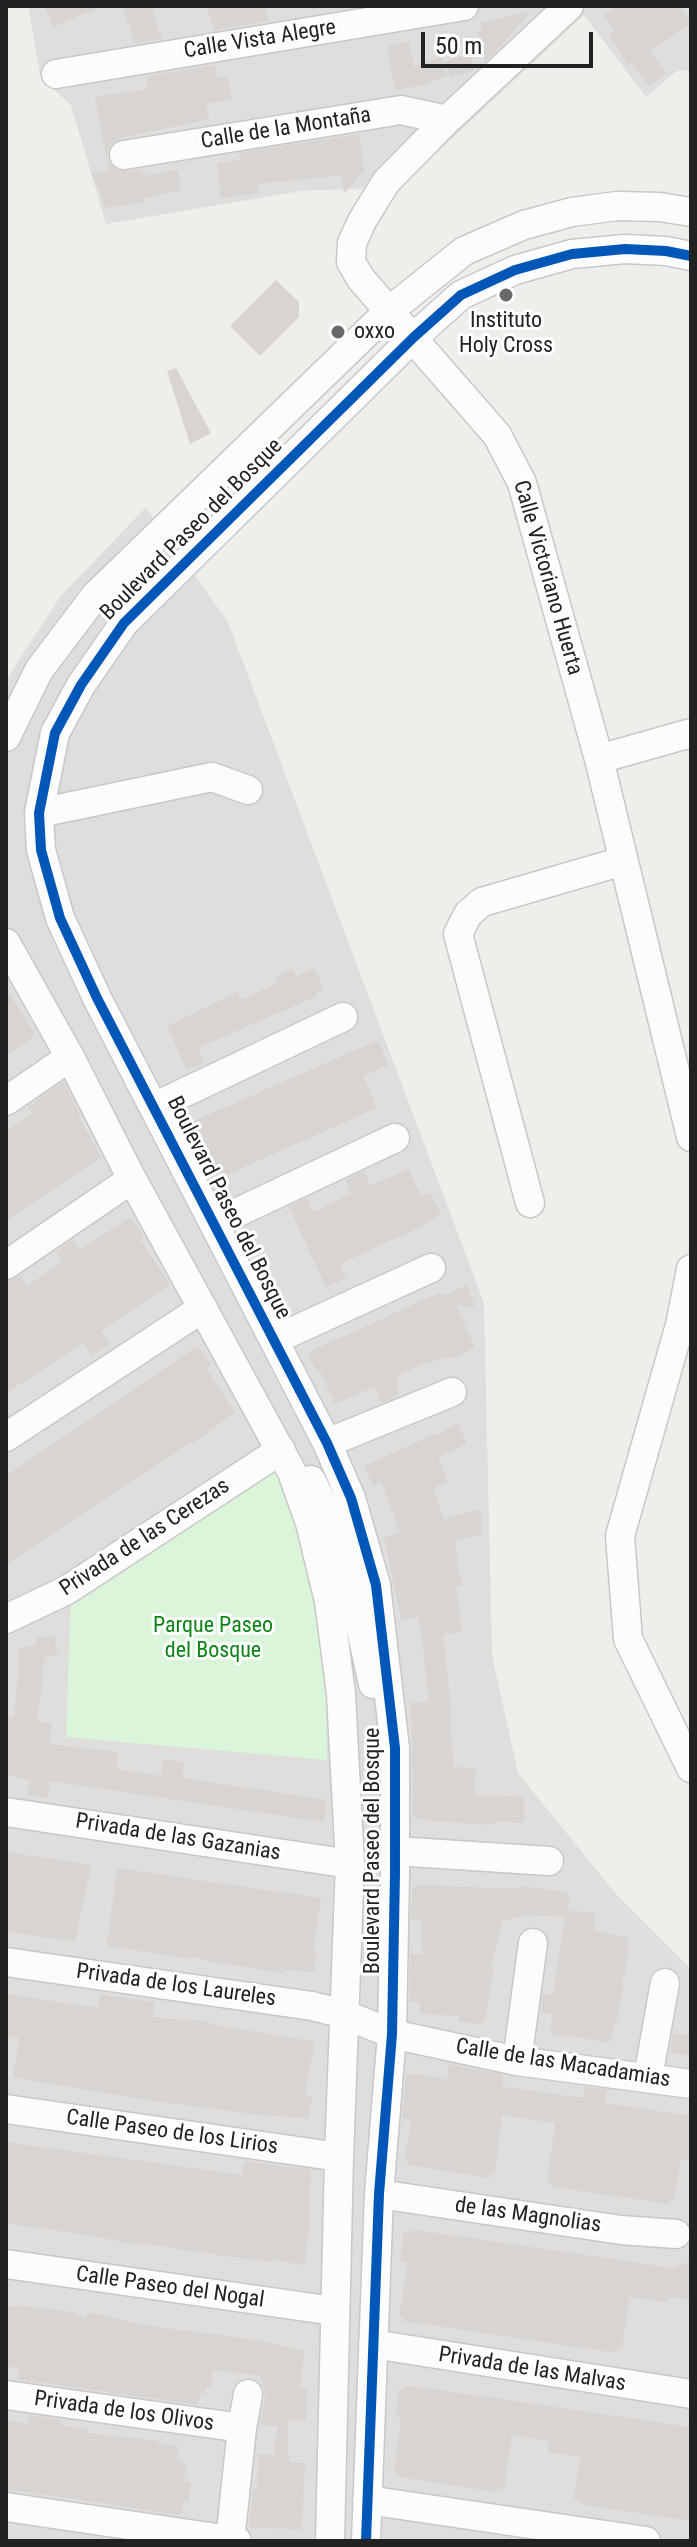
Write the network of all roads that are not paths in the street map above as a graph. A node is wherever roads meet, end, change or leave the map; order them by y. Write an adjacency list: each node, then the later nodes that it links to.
1 (464, 6): 3 (street, Calle Vista Alegre)
2 (569, 6): 4 (street, Calle Victoriano Huerta)
3 (56, 74)
4 (447, 120): 5 (street, Calle de la Montaña); 8 (street, Calle Victoriano Huerta)
5 (124, 155)
6 (691, 212): 8 (street, Boulevard Paseo del Bosque)
7 (691, 256): 9 (street, Boulevard Paseo del Bosque)
8 (389, 311): 9 (street, Calle Victoriano Huerta); 11 (street, Boulevard Paseo del Bosque)
9 (414, 337): 12 (street, Calle Victoriano Huerta); 14 (street, Boulevard Paseo del Bosque)
10 (691, 733): 12 (street)
11 (6, 737)
12 (599, 759): 15 (street, Calle Victoriano Huerta)
13 (248, 790): 14 (street)
14 (39, 813): 20 (street, Boulevard Paseo del Bosque)
15 (623, 861): 21 (street, Calle Victoriano Huerta); 24 (street)
16 (6, 943): 18 (street, Boulevard Paseo del Bosque)
17 (343, 1017): 20 (street)
18 (70, 1057): 19 (street); 23 (street, Boulevard Paseo del Bosque)
19 (6, 1101)
20 (154, 1107): 25 (street, Boulevard Paseo del Bosque)
21 (691, 1137)
22 (395, 1138): 25 (street)
23 (132, 1179): 26 (street); 29 (street, Boulevard Paseo del Bosque)
24 (530, 1203)
25 (215, 1223): 30 (street, Boulevard Paseo del Bosque)
26 (6, 1265)
27 (431, 1268): 30 (street)
28 (691, 1269): 37 (street)
29 (203, 1308): 32 (street); 34 (street, Boulevard Paseo del Bosque)
30 (274, 1340): 33 (street, Boulevard Paseo del Bosque)
31 (452, 1392): 33 (street)
32 (6, 1437)
33 (327, 1443): 36 (street, Boulevard Paseo del Bosque)
34 (287, 1461): 35 (street, Privada de las Cerezas); 36 (street); 41 (street, Boulevard Paseo del Bosque)
35 (6, 1619)
36 (393, 1712): 39 (street, Boulevard Paseo del Bosque)
37 (691, 1768)
38 (6, 1812): 41 (street, Privada de las Gazanias)
39 (395, 1851): 40 (street); 46 (street, Boulevard Paseo del Bosque)
40 (549, 1861)
41 (350, 1864): 45 (street, Boulevard Paseo del Bosque)
42 (533, 1943): 47 (street)
43 (6, 1962): 45 (street, Privada de los Laureles)
44 (665, 1983): 48 (street)
45 (344, 2014): 46 (street, Calle de las Macadamias); 51 (street, Boulevard Paseo del Bosque)
46 (392, 2034): 47 (street, Calle de las Macadamias); 52 (street, Boulevard Paseo del Bosque)
47 (517, 2061): 48 (street, Calle de las Macadamias)
48 (648, 2077): 49 (street, Calle de las Macadamias)
49 (691, 2084)
50 (6, 2109): 51 (street, Calle Paseo de los Lirios)
51 (339, 2157): 55 (street, Boulevard Paseo del Bosque)
52 (379, 2194): 53 (street, de las Magnolias); 56 (street, Boulevard Paseo del Bosque)
53 (676, 2234)
54 (6, 2264): 55 (street, Calle Paseo del Nogal)
55 (334, 2311): 65 (street, Boulevard Paseo del Bosque)
56 (373, 2344): 58 (street, Privada de las Malvas); 61 (street, Boulevard Paseo del Bosque)
57 (248, 2394): 60 (street)
58 (691, 2394)
59 (6, 2395): 60 (street, Privada de los Olivos)
60 (242, 2428): 63 (street)
61 (367, 2500): 66 (street, Boulevard Paseo del Bosque); 67 (street)
62 (6, 2507): 63 (street)
63 (230, 2540): 64 (street)
64 (237, 2541)
65 (330, 2541)
66 (366, 2541)
67 (646, 2541)

